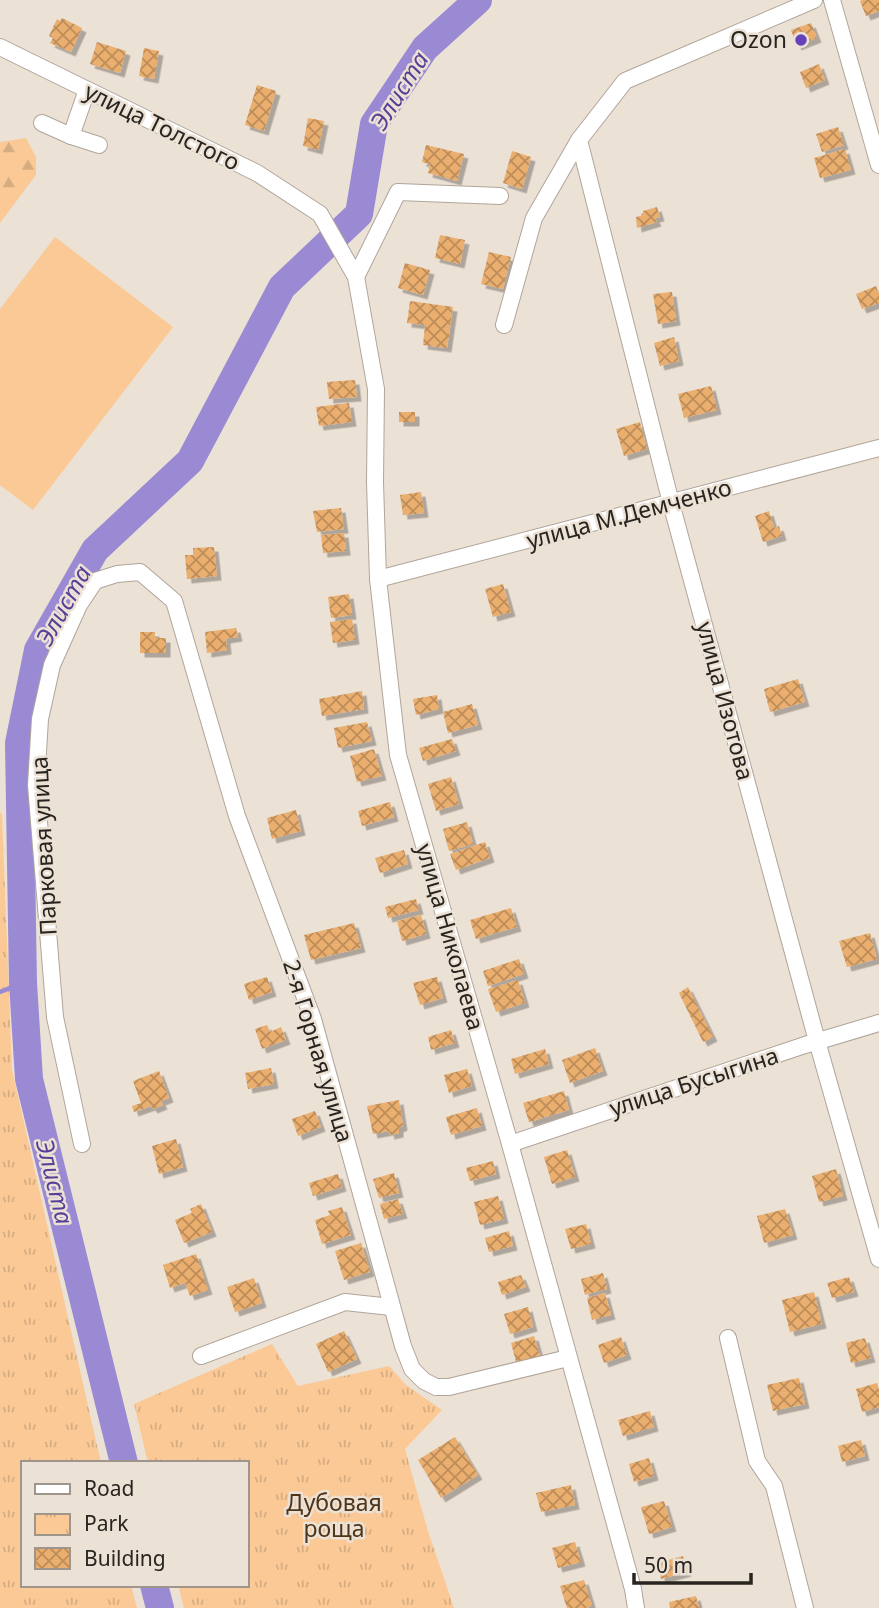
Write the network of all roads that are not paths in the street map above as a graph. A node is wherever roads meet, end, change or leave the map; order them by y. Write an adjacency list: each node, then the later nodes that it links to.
1 (814, 0): 7 (street)
2 (832, 0): 9 (street)
3 (0, 47): 4 (street, улица Толстого)
4 (87, 90): 6 (street); 11 (street, улица Толстого)
5 (42, 123): 6 (street)
6 (72, 136): 8 (street)
7 (579, 140): 13 (street); 15 (street, улица Изотова)
8 (99, 145)
9 (879, 165)
10 (500, 196): 12 (street)
11 (320, 214): 12 (street, улица Николаева)
12 (356, 277): 17 (street, улица Николаева)
13 (504, 325)
14 (879, 448): 15 (street, улица М.Демченко)
15 (671, 503): 17 (street, улица М.Демченко); 19 (street, улица Изотова)
16 (117, 574): 20 (street, Парковая улица); 23 (street, 2-я Горная улица)
17 (378, 579): 21 (street, улица Николаева)
18 (879, 1023): 19 (street, улица Бусыгина)
19 (817, 1041): 21 (street, улица Бусыгина); 22 (street, улица Изотова)
20 (82, 1144)
21 (510, 1144): 26 (street, улица Николаева)
22 (879, 1259)
23 (391, 1307): 25 (street); 26 (street, 2-я Горная улица)
24 (728, 1338): 28 (street)
25 (201, 1356)
26 (568, 1358): 27 (street, улица Николаева)
27 (636, 1608)
28 (805, 1608)

